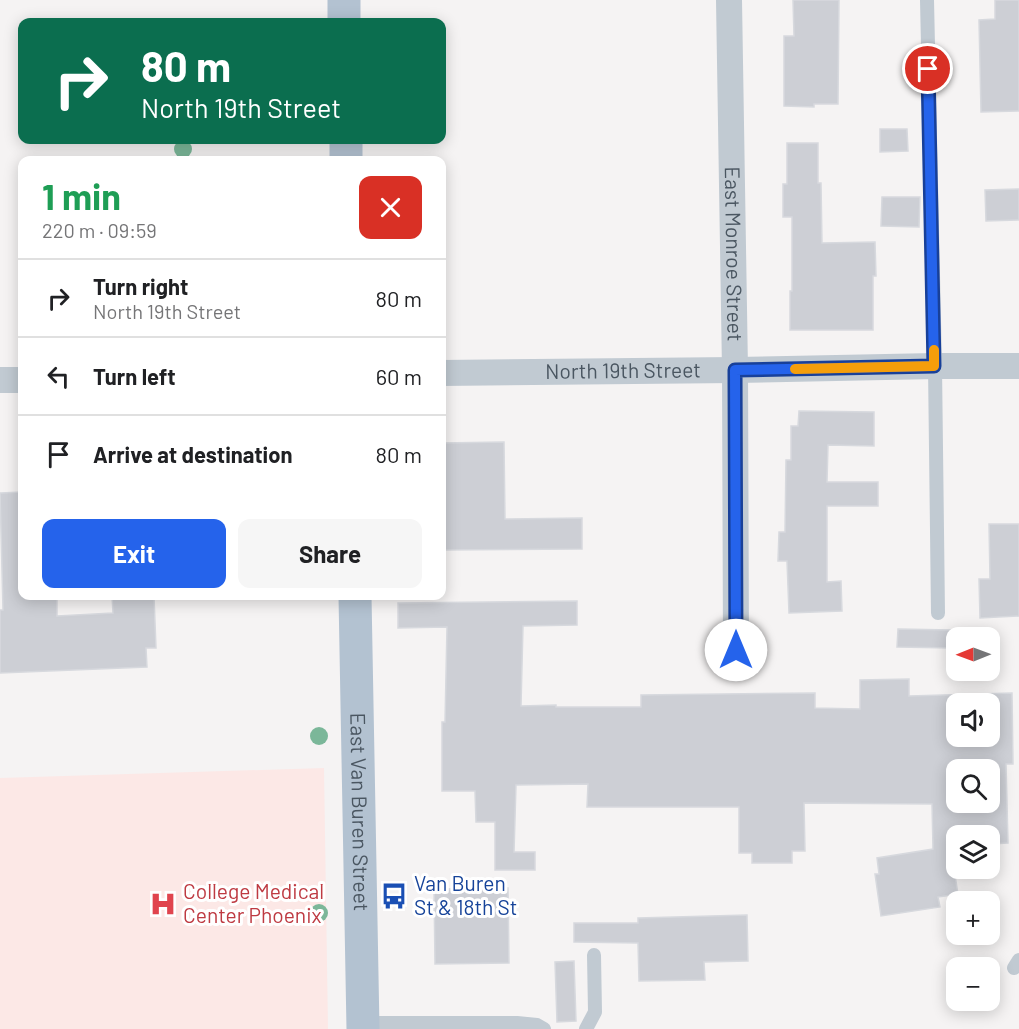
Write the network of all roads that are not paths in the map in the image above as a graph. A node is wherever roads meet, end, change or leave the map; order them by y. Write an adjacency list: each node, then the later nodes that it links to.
1 (344, 0): 4 (main road)
2 (729, 0): 7 (street, East Monroe Street)
3 (927, 0): 5 (lane)
4 (344, 18)
5 (934, 366): 6 (street, North 19th Street); 7 (street, North 19th Street); 12 (lane)
6 (1019, 366)
7 (735, 370): 8 (street, North 19th Street); 13 (street, East Monroe Street)
8 (446, 373)
9 (0, 380): 10 (street)
10 (18, 380)
11 (355, 600): 15 (main road, East Van Buren Street)
12 (938, 613)
13 (736, 650)
14 (594, 955): 17 (lane)
15 (363, 1026): 16 (lane)
16 (544, 1029)
17 (586, 1029)

